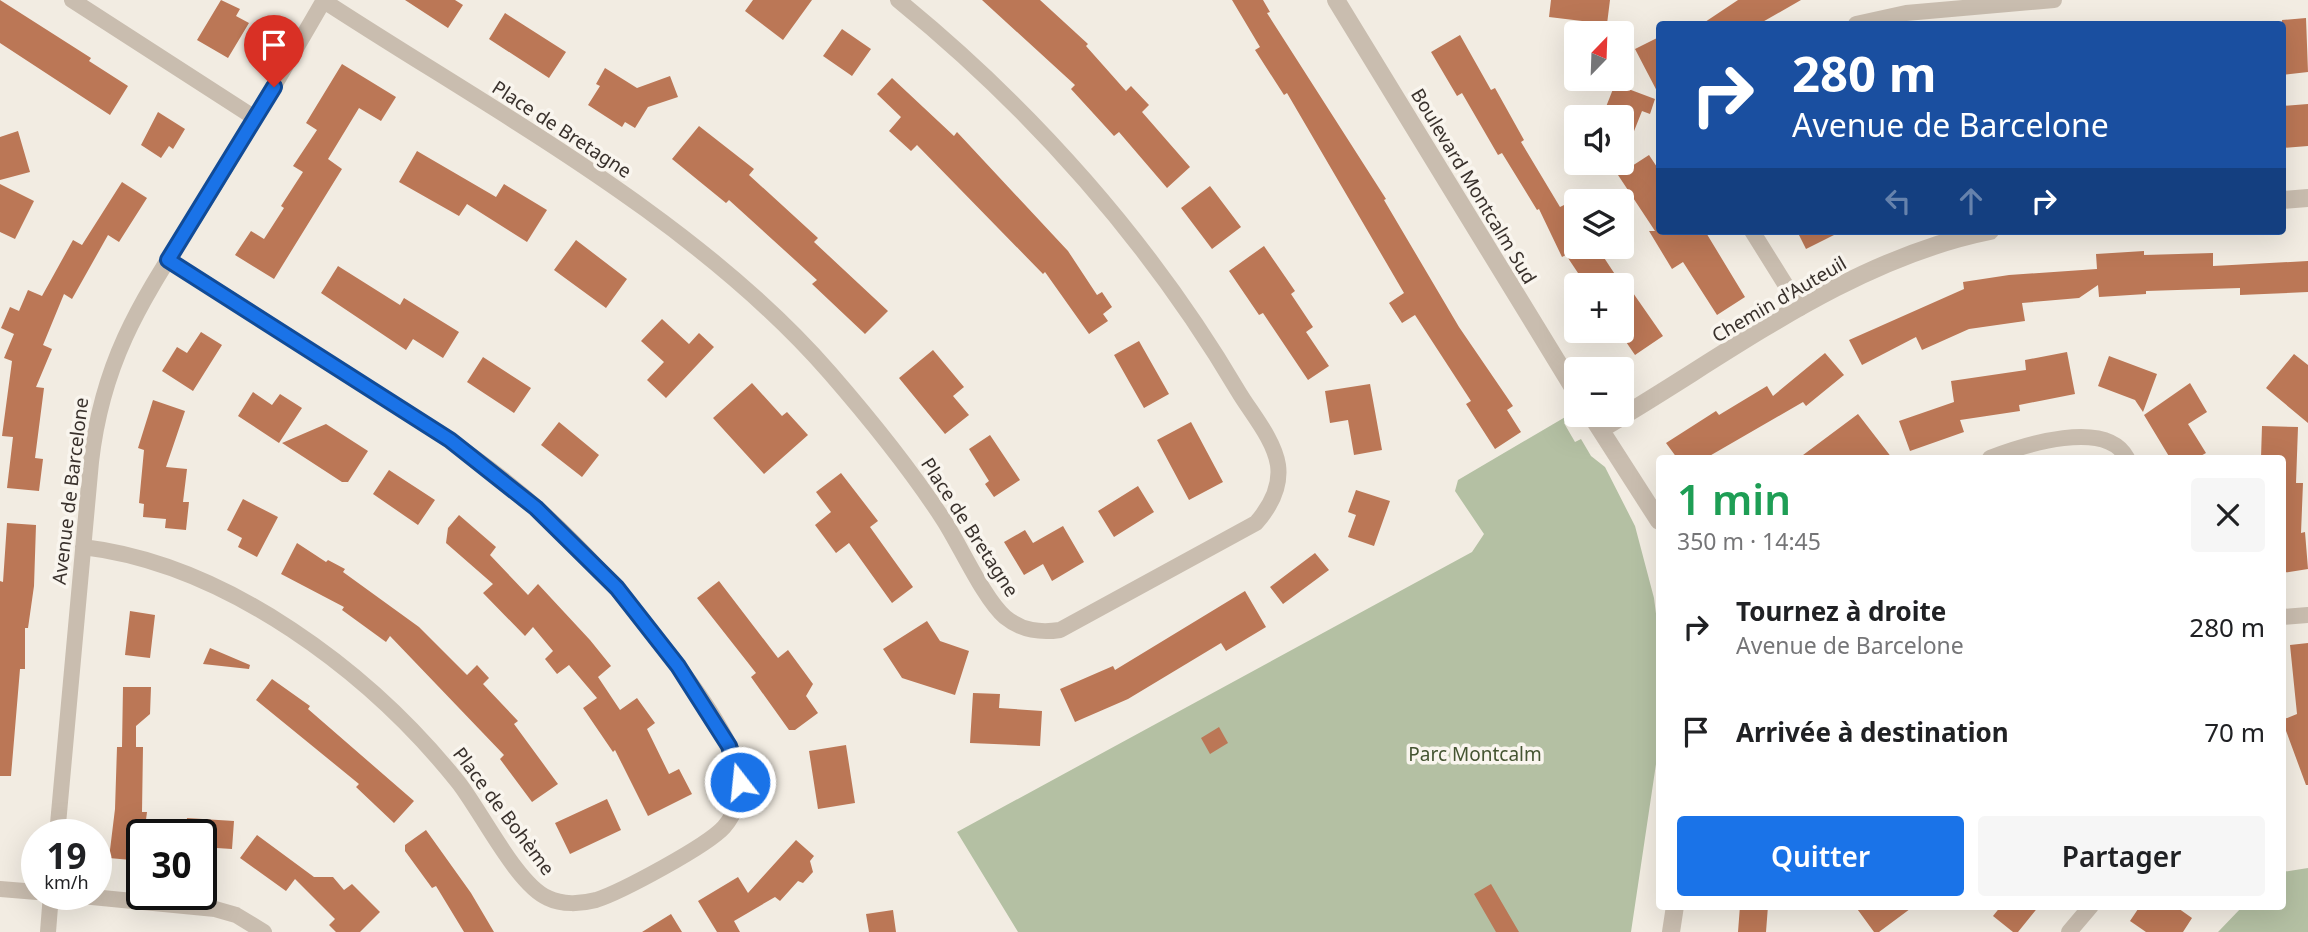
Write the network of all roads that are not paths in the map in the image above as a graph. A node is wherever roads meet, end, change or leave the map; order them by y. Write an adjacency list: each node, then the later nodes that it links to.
1 (72, 0): 7 (street)
2 (324, 0): 3 (street, Place de Bretagne); 7 (street, Avenue de Barcelone)
3 (898, 0)
4 (1336, 0): 14 (street, Boulevard Montcalm Sud)
5 (2054, 0): 6 (street)
6 (1870, 21)
7 (255, 118): 12 (street, Avenue de Barcelone)
8 (2308, 198): 9 (street)
9 (2286, 200)
10 (1754, 235): 13 (street)
11 (1977, 235): 13 (street, Chemin d'Auteuil)
12 (168, 260): 20 (street, Avenue de Barcelone); 20 (street, Place de Bohème)
13 (1800, 308): 15 (street, Chemin d'Auteuil)
14 (1564, 373)
15 (1634, 401)
16 (1599, 427): 19 (street)
17 (2001, 455): 18 (street)
18 (2124, 455)
19 (1656, 516)
20 (83, 547): 23 (street, Avenue de Barcelone)
21 (2308, 615): 22 (street)
22 (2286, 617)
23 (58, 819)
24 (0, 889): 25 (street)
25 (21, 891)
26 (112, 899): 31 (street)
27 (50, 910): 30 (street)
28 (1674, 910): 32 (street)
29 (2088, 910): 33 (street)
30 (48, 932)
31 (264, 932)
32 (1671, 932)
33 (2069, 932)

